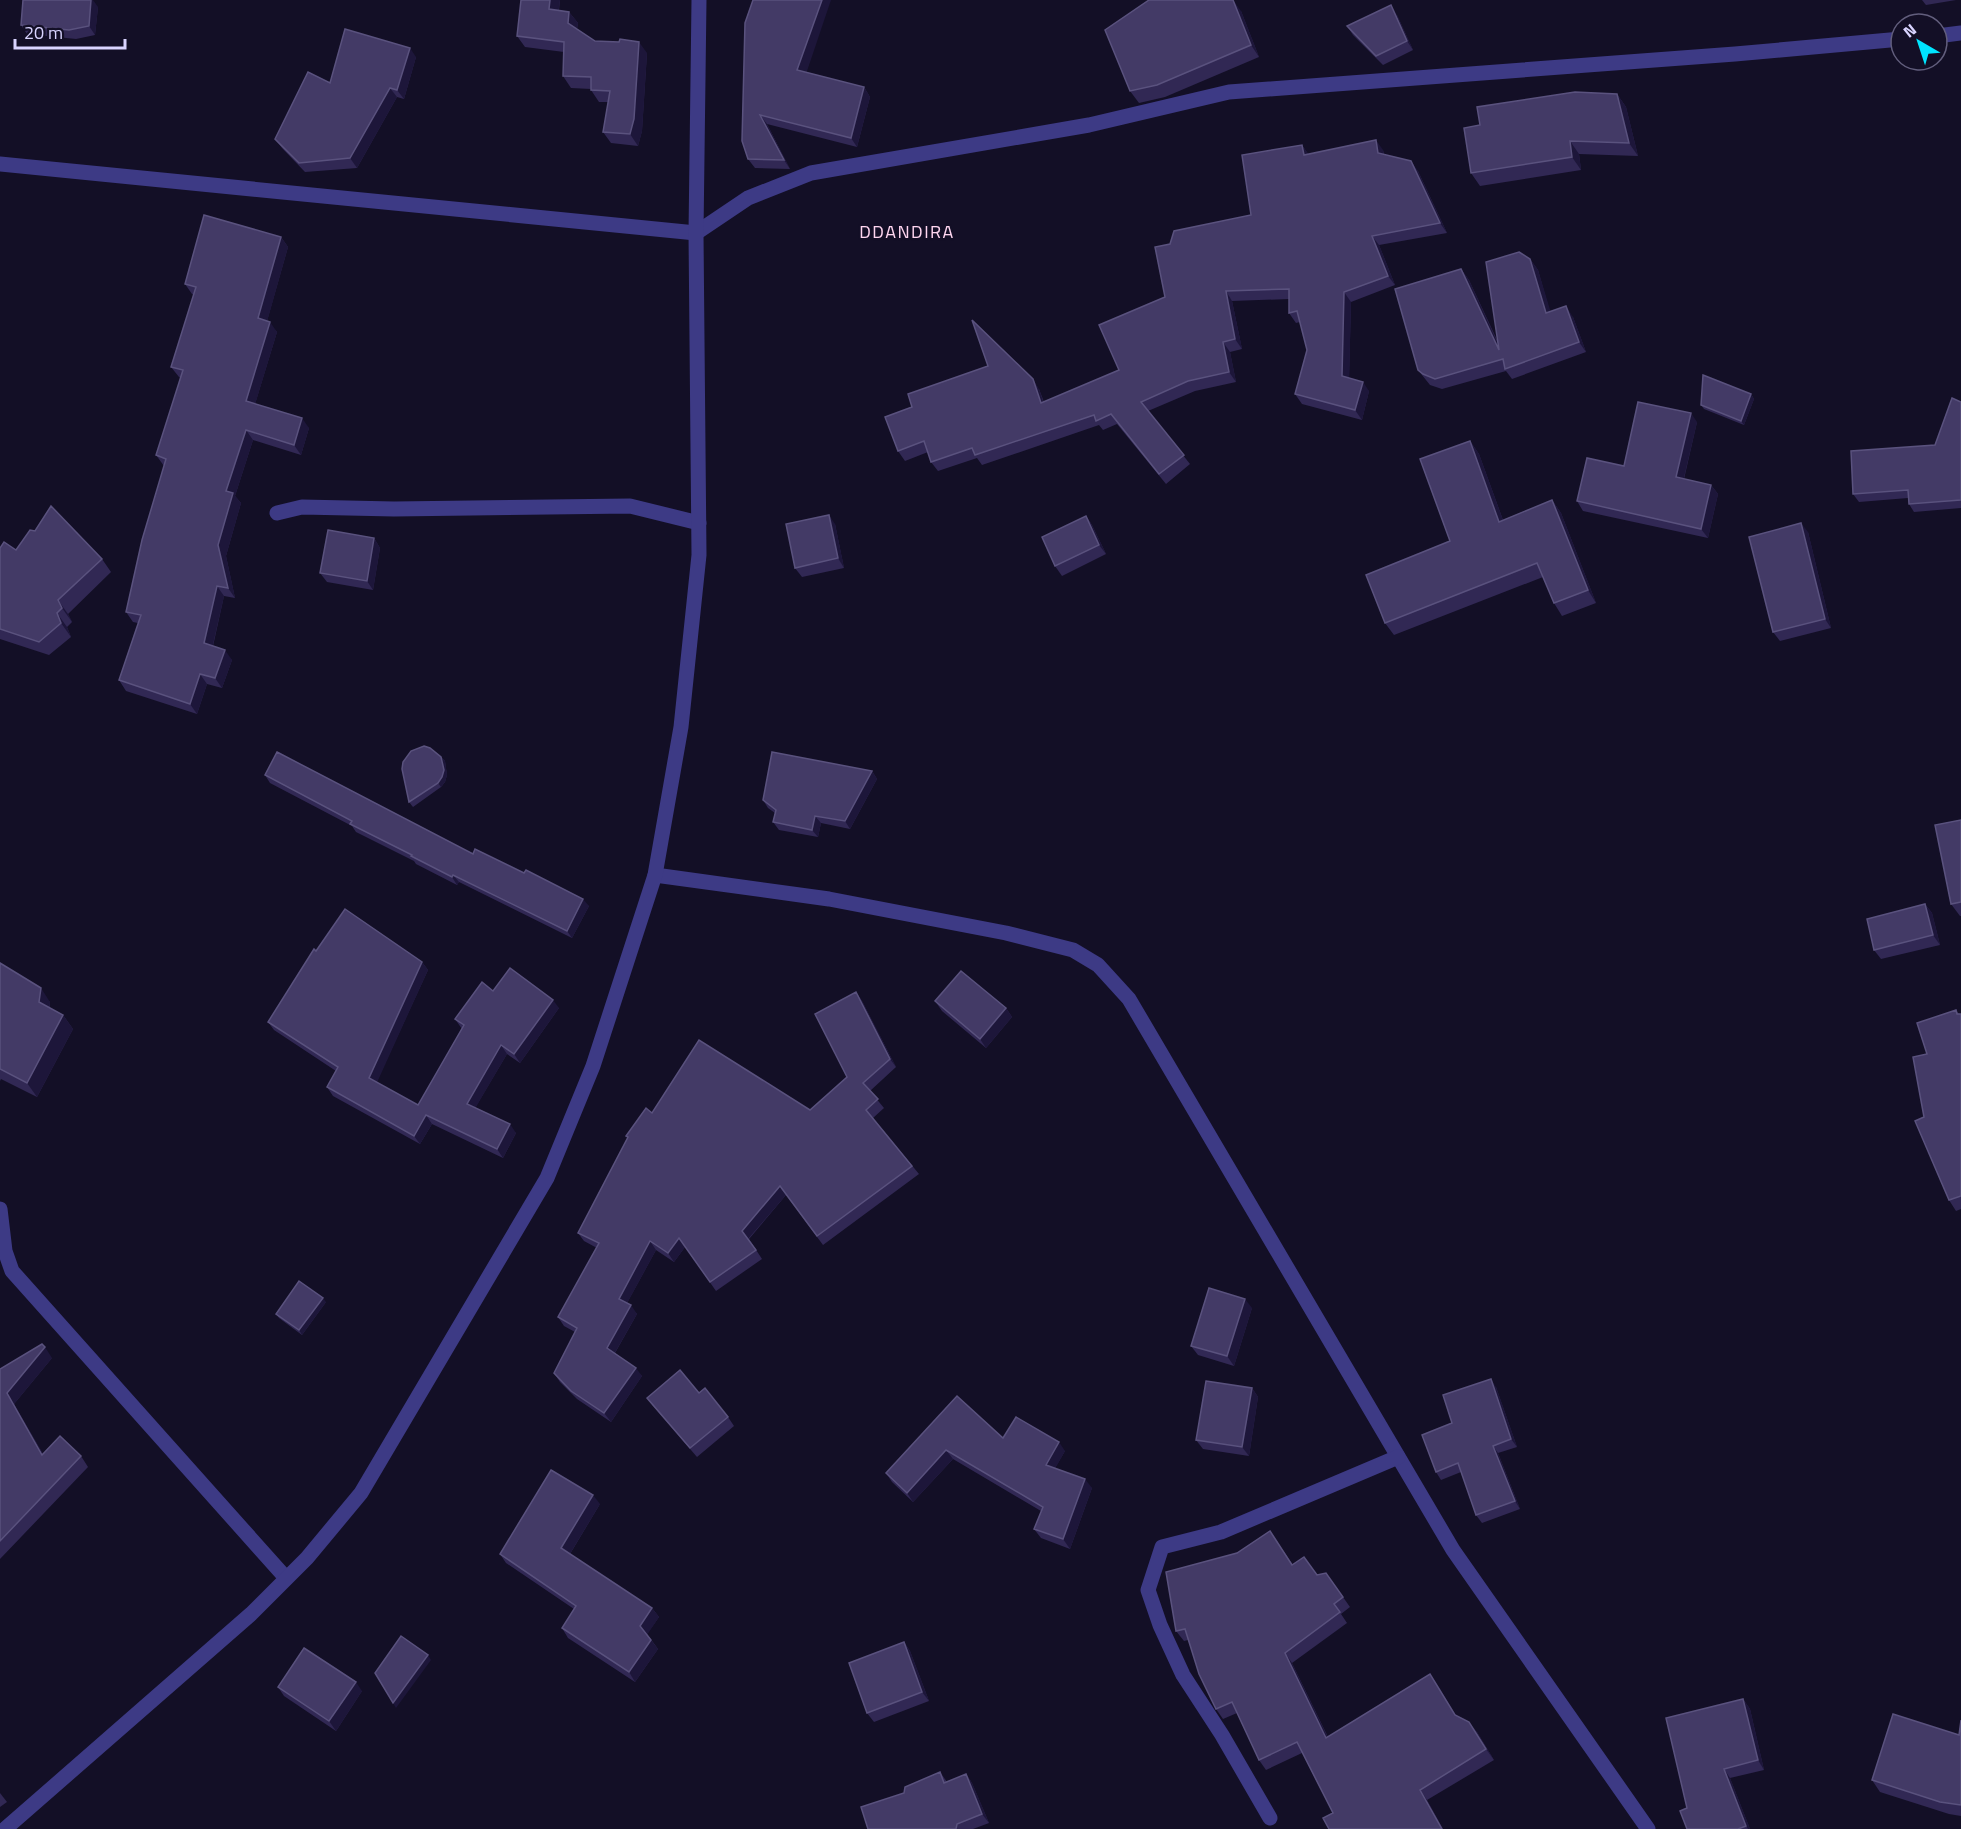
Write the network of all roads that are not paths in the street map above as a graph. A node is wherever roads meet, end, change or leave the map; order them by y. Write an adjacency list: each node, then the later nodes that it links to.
1 (699, 0): 4 (street)
2 (1889, 40): 4 (street)
3 (0, 164): 4 (street)
4 (696, 233): 6 (street)
5 (277, 513): 6 (street)
6 (699, 524): 7 (street)
7 (655, 875): 9 (street); 10 (street)
8 (0, 1209): 10 (street)
9 (1398, 1457): 11 (street); 13 (street)
10 (286, 1578): 12 (street)
11 (1270, 1818)
12 (5, 1829)
13 (1648, 1829)

